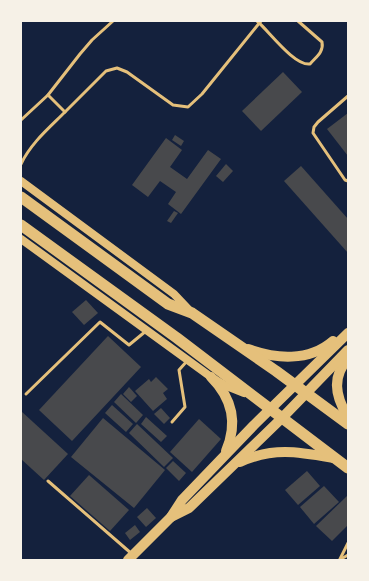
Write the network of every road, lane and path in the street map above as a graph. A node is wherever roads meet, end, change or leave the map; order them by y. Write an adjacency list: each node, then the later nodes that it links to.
1 (113, 21): 4 (lane)
2 (298, 21): 3 (lane)
3 (259, 22): 6 (lane)
4 (48, 95): 6 (lane); 7 (lane)
5 (348, 96): 10 (lane)
6 (65, 112): 8 (lane)
7 (21, 120)
8 (21, 164)
9 (21, 181): 14 (main road)
10 (348, 182)
11 (21, 197): 14 (highway)
12 (21, 225): 26 (highway)
13 (21, 239): 16 (main road)
14 (192, 313): 18 (highway)
15 (348, 329): 18 (main road)
16 (146, 330): 21 (main road); 25 (lane)
17 (348, 333): 23 (main road)
18 (240, 346): 23 (highway)
19 (348, 350): 24 (main road)
20 (348, 359): 28 (main road)
21 (187, 361): 22 (main road); 30 (lane)
22 (211, 377): 26 (main road); 33 (main road)
23 (295, 385): 24 (highway); 27 (main road)
24 (306, 393): 29 (main road); 31 (highway)
25 (26, 394)
26 (254, 397): 27 (highway)
27 (270, 410): 29 (highway); 33 (main road)
28 (348, 417)
29 (282, 418): 32 (highway); 35 (main road)
30 (172, 422)
31 (348, 424)
32 (333, 458): 34 (highway); 35 (main road)
33 (221, 459): 37 (main road)
34 (348, 468)
35 (221, 476): 37 (main road)
36 (48, 481): 40 (lane)
37 (172, 517): 40 (main road)
38 (348, 543): 41 (lane)
39 (348, 555): 41 (lane)
40 (131, 558)
41 (339, 560)

